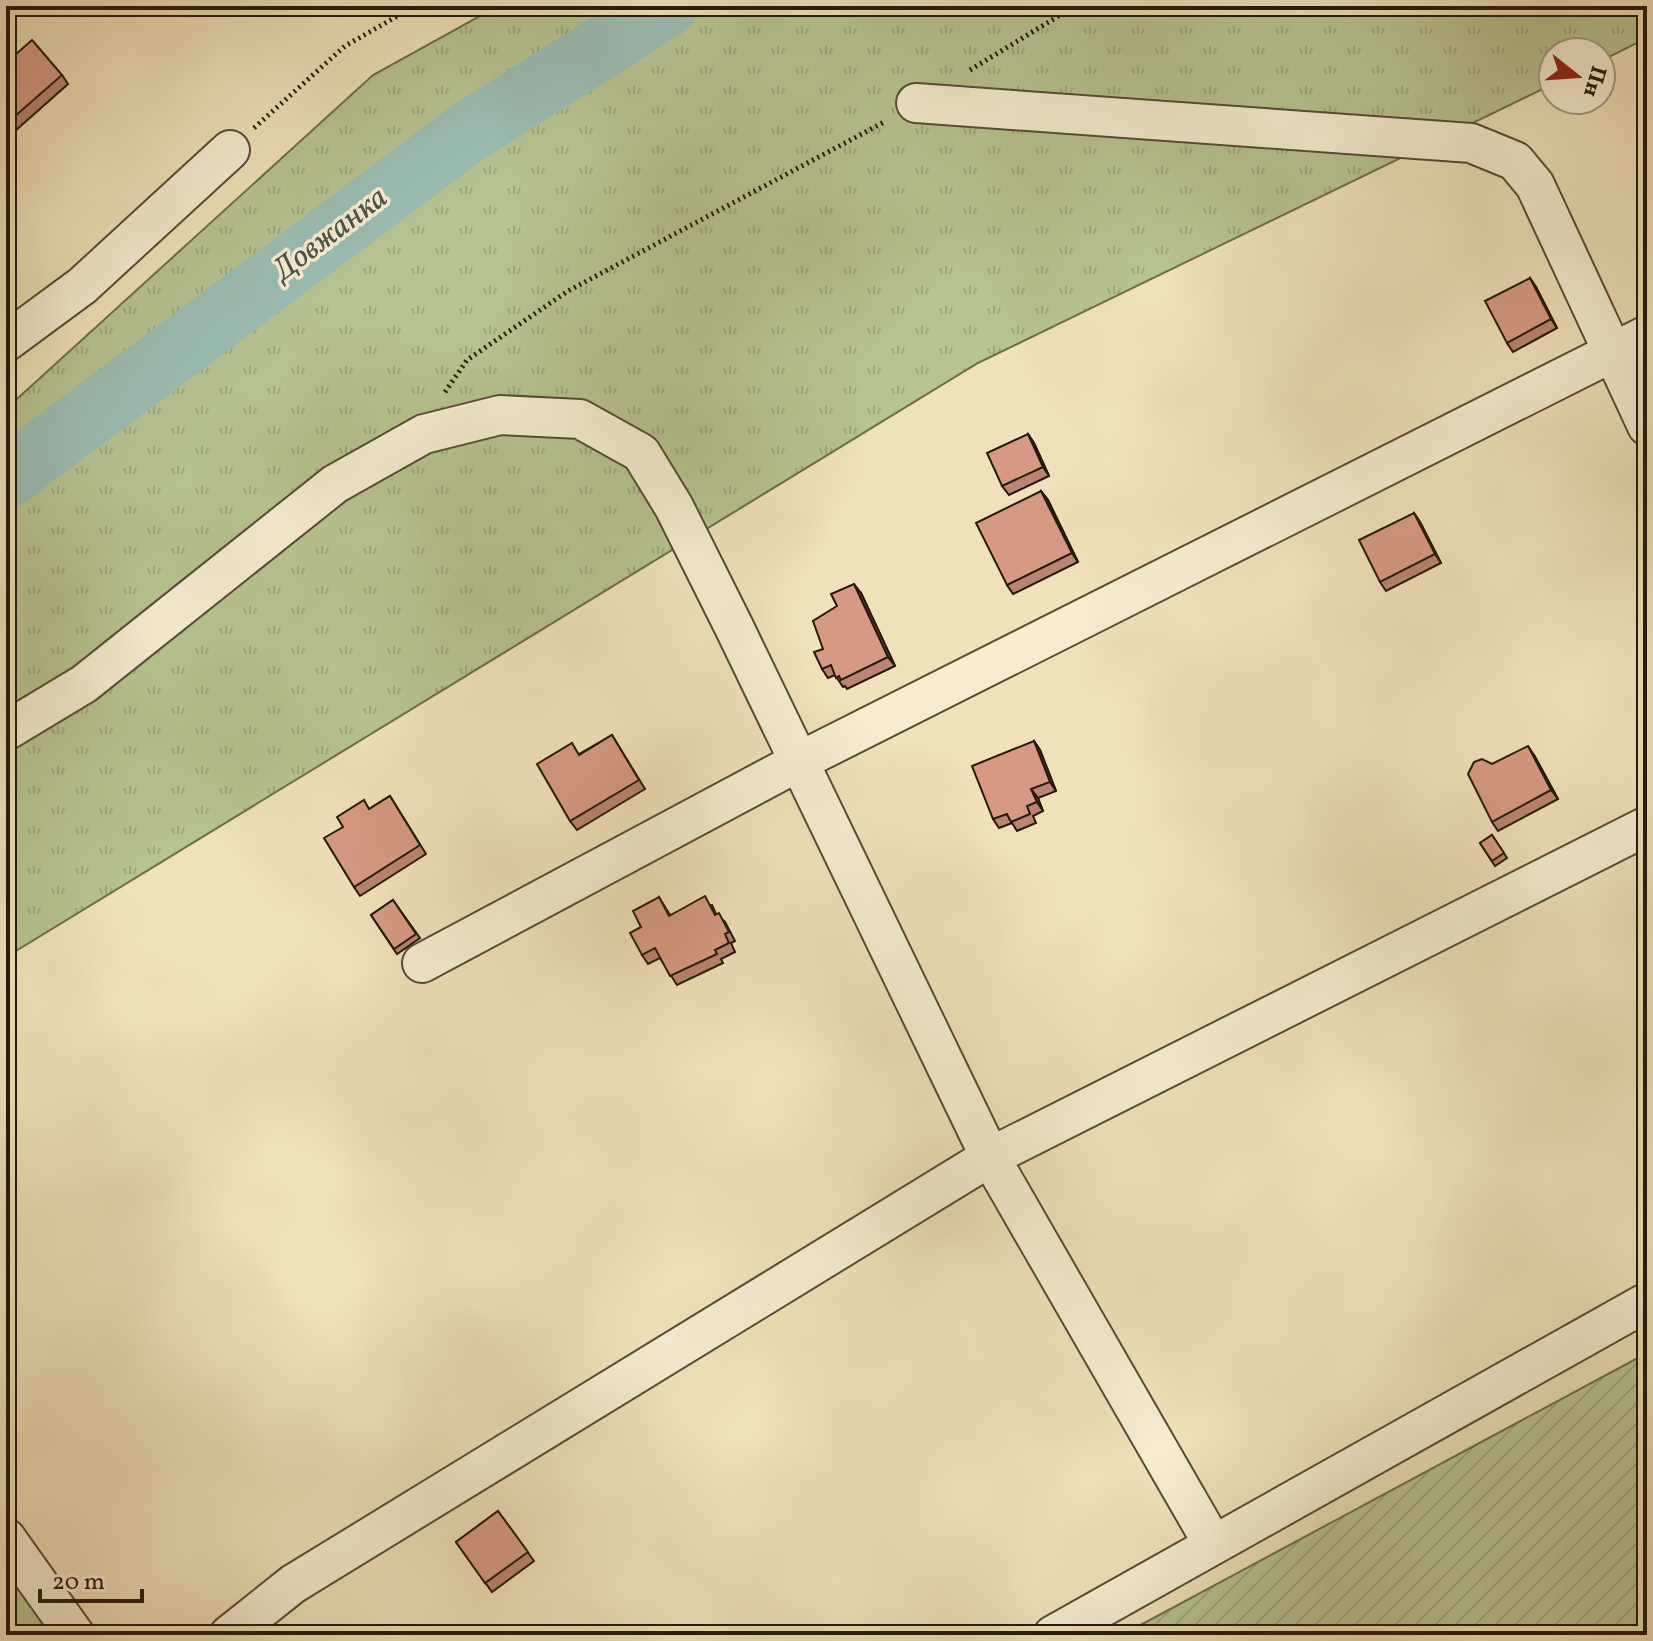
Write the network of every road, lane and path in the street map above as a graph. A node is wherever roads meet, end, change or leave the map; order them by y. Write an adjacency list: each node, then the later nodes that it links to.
1 (415, 6): 5 (path)
2 (1075, 6): 3 (path)
3 (969, 71)
4 (916, 103): 8 (street); 10 (path)
5 (230, 150): 7 (street)
6 (1647, 335): 8 (street)
7 (6, 342)
8 (1614, 352): 9 (street); 12 (street)
9 (1647, 426)
10 (424, 434): 11 (street); 12 (street)
11 (6, 731)
12 (798, 762): 14 (street); 15 (street)
13 (1647, 826): 15 (street)
14 (422, 963)
15 (990, 1157): 18 (street); 20 (street)
16 (1647, 1302): 18 (street)
17 (6, 1538): 19 (street)
18 (1213, 1544): 21 (street)
19 (75, 1635)
20 (229, 1635)
21 (1053, 1635)

